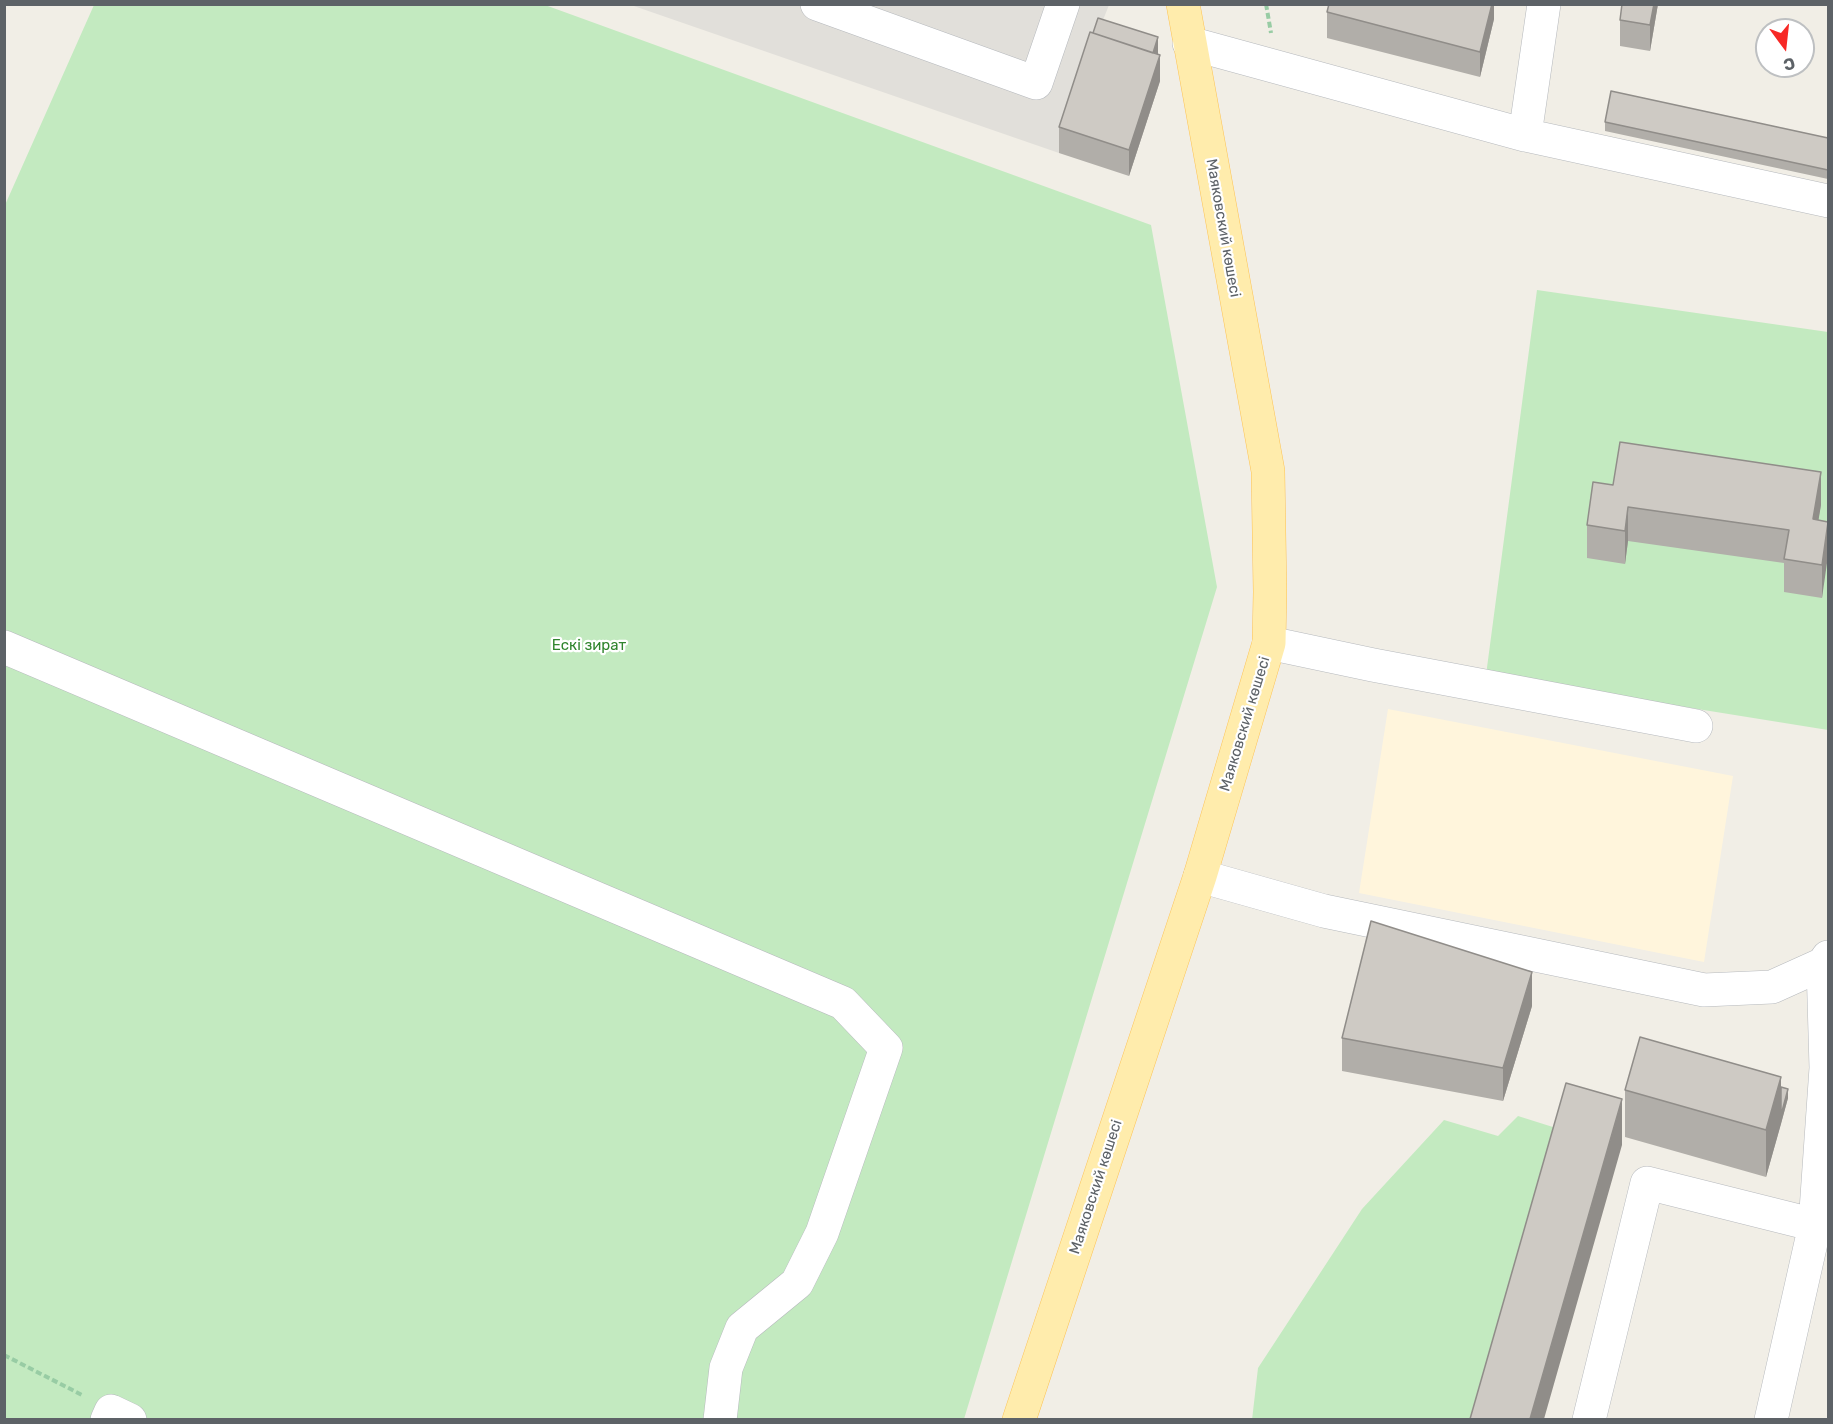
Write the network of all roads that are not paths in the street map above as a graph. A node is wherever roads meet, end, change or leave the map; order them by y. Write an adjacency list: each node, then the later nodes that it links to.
1 (817, 4): 2 (lane)
2 (1064, 4)
3 (1183, 4): 5 (main road, Маяковский көшесі)
4 (1544, 4): 6 (lane)
5 (1189, 43): 6 (lane); 8 (main road, Маяковский көшесі)
6 (1525, 135): 7 (lane)
7 (1828, 201)
8 (1269, 643): 10 (lane); 11 (main road, Маяковский көшесі)
9 (4, 648): 14 (lane)
10 (1696, 726)
11 (1200, 876): 12 (lane); 15 (main road, Маяковский көшесі)
12 (1826, 960): 13 (lane)
13 (1815, 1225): 16 (lane); 17 (lane)
14 (720, 1419)
15 (1019, 1419)
16 (1589, 1419)
17 (1771, 1419)

